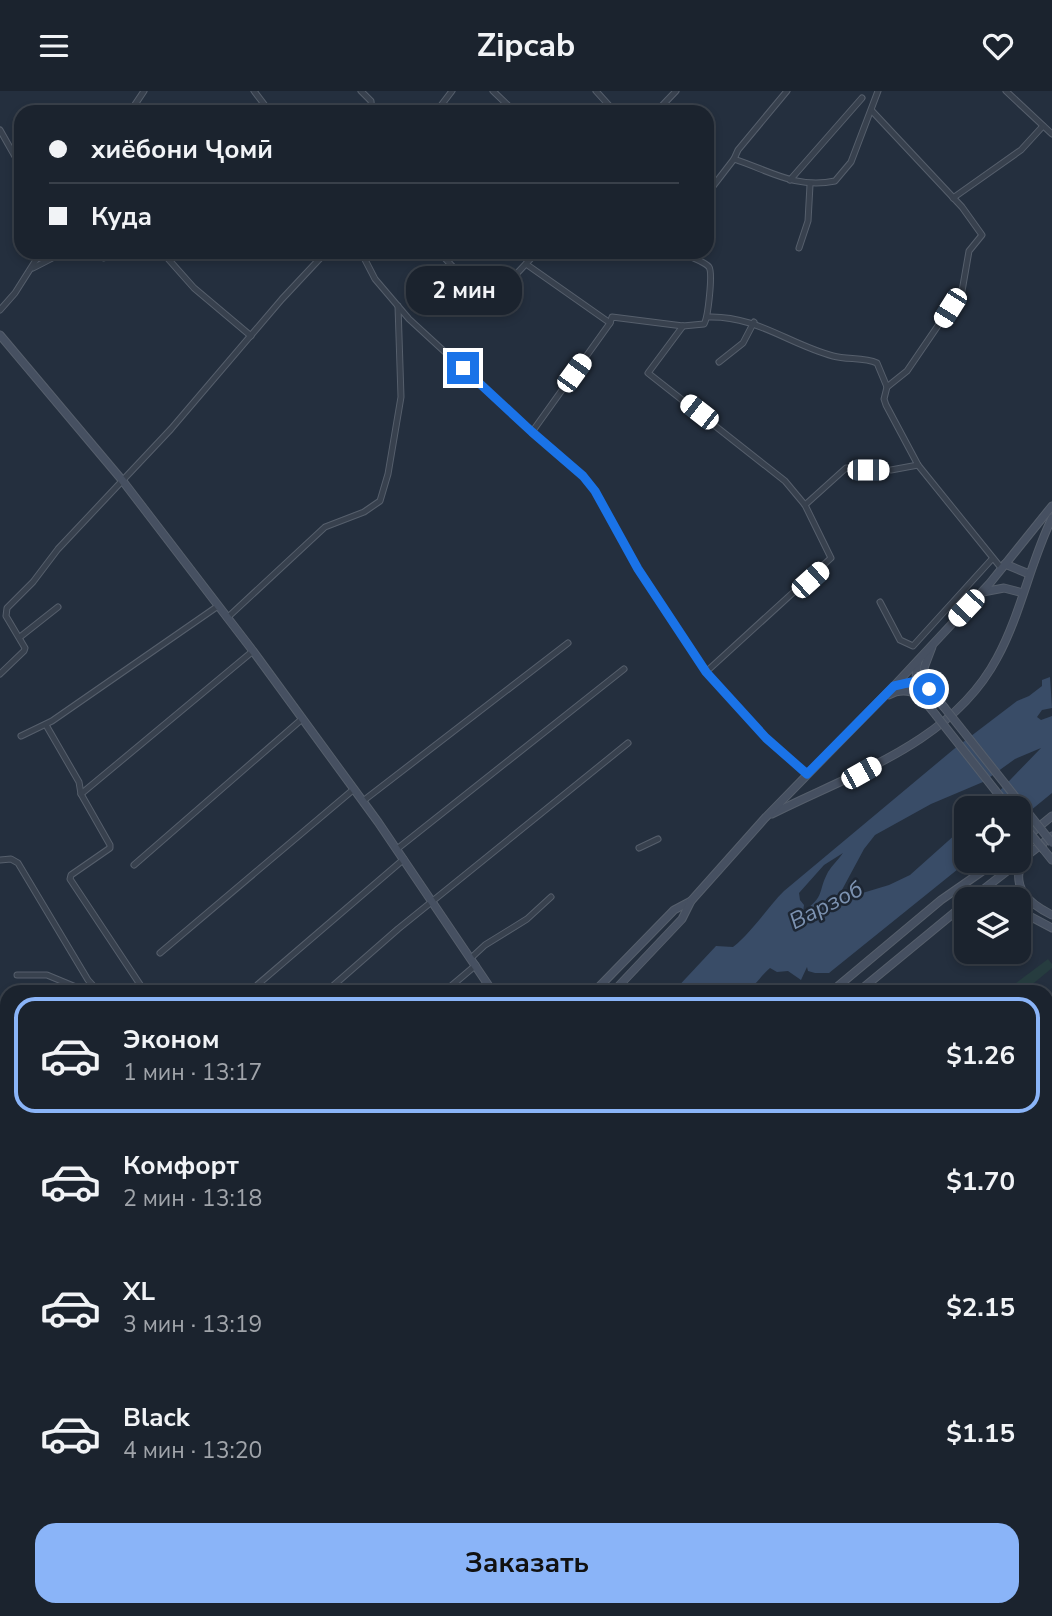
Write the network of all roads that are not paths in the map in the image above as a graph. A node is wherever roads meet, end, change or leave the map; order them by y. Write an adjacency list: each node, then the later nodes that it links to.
1 (254, 91): 11 (street)
2 (361, 91): 12 (street)
3 (452, 91): 13 (street)
4 (494, 91): 14 (street)
5 (596, 91): 15 (street)
6 (676, 91): 16 (street)
7 (787, 91): 22 (street)
8 (878, 91): 17 (street)
9 (1006, 91): 18 (street)
10 (862, 98): 23 (street)
11 (265, 105)
12 (371, 105)
13 (441, 105)
14 (509, 105)
15 (609, 105)
16 (663, 105)
17 (872, 111): 24 (street); 26 (street)
18 (1043, 126): 20 (street); 26 (street)
19 (0, 130): 21 (street)
20 (1052, 134)
21 (14, 155)
22 (734, 159): 23 (street); 25 (street)
23 (790, 180): 24 (street)
24 (810, 185): 27 (street)
25 (714, 186)
26 (953, 198): 47 (street)
27 (799, 248)
28 (36, 259): 37 (street)
29 (50, 259): 37 (street)
30 (168, 259): 45 (street)
31 (320, 259): 45 (street)
32 (365, 259): 38 (street)
33 (446, 259): 36 (street)
34 (531, 259): 36 (street)
35 (694, 259): 40 (street)
36 (526, 264): 42 (street)
37 (30, 269): 39 (street)
38 (398, 306): 48 (street); 62 (street)
39 (0, 310)
40 (708, 317): 41 (street); 43 (street)
41 (754, 322): 46 (street); 47 (street)
42 (610, 323): 43 (street); 48 (street)
43 (683, 326): 51 (street)
44 (0, 335): 50 (main road)
45 (251, 336): 50 (street)
46 (719, 362)
47 (887, 387): 49 (street)
48 (532, 432): 69 (street)
49 (918, 465): 51 (street); 54 (street)
50 (122, 480): 61 (main road); 63 (street)
51 (805, 505): 69 (street)
52 (1052, 506): 55 (main road)
53 (1052, 518): 56 (main road)
54 (992, 559): 55 (street); 59 (street)
55 (1003, 566): 56 (main road); 58 (main road)
56 (1028, 574): 57 (main road)
57 (1023, 593): 58 (main road); 86 (main road)
58 (979, 594): 64 (main road)
59 (880, 602)
60 (58, 607): 63 (street)
61 (218, 607): 62 (main road); 77 (street)
62 (227, 618): 66 (main road)
63 (20, 637): 70 (street)
64 (939, 637): 67 (main road); 73 (main road)
65 (568, 643): 84 (street)
66 (253, 651): 76 (main road); 82 (street)
67 (919, 657): 71 (main road); 72 (main road)
68 (624, 669): 93 (street)
69 (706, 672): 80 (street)
70 (0, 674)
71 (916, 681): 72 (main road); 73 (main road); 74 (main road)
72 (894, 686): 75 (main road)
73 (929, 689): 91 (main road, bridge)
74 (920, 695): 75 (main road); 83 (main road, bridge)
75 (877, 704): 80 (main road)
76 (302, 719): 81 (main road); 98 (street)
77 (46, 725): 78 (street); 82 (street)
78 (21, 736)
79 (628, 743): 105 (street)
80 (807, 774): 86 (main road)
81 (354, 789): 84 (main road); 110 (street)
82 (81, 794): 115 (street)
83 (1000, 796)
84 (363, 801): 93 (main road)
85 (1052, 816): 87 (main road)
86 (765, 818): 104 (main road)
87 (1031, 833)
88 (1031, 834): 97 (main road, bridge)
89 (1052, 836): 94 (main road)
90 (658, 839): 92 (street)
91 (1052, 843)
92 (639, 848)
93 (397, 849): 95 (main road)
94 (1031, 853)
95 (404, 859): 105 (main road); 116 (street)
96 (0, 860): 114 (street)
97 (1052, 860)
98 (134, 865)
99 (979, 873): 122 (main road)
100 (1006, 873): 102 (main road)
101 (1017, 873): 107 (main road)
102 (987, 887)
103 (551, 897): 111 (street)
104 (691, 901): 120 (main road); 121 (main road)
105 (432, 902): 111 (main road); 117 (street)
106 (952, 914): 123 (main road)
107 (1052, 915)
108 (1031, 917): 109 (main road)
109 (1052, 928)
110 (160, 953)
111 (473, 961): 118 (street); 119 (main road)
112 (17, 975): 113 (street)
113 (71, 985)
114 (93, 985)
115 (140, 985)
116 (257, 985)
117 (334, 985)
118 (451, 985)
119 (488, 985)
120 (601, 985)
121 (620, 985)
122 (841, 985)
123 (866, 985)

